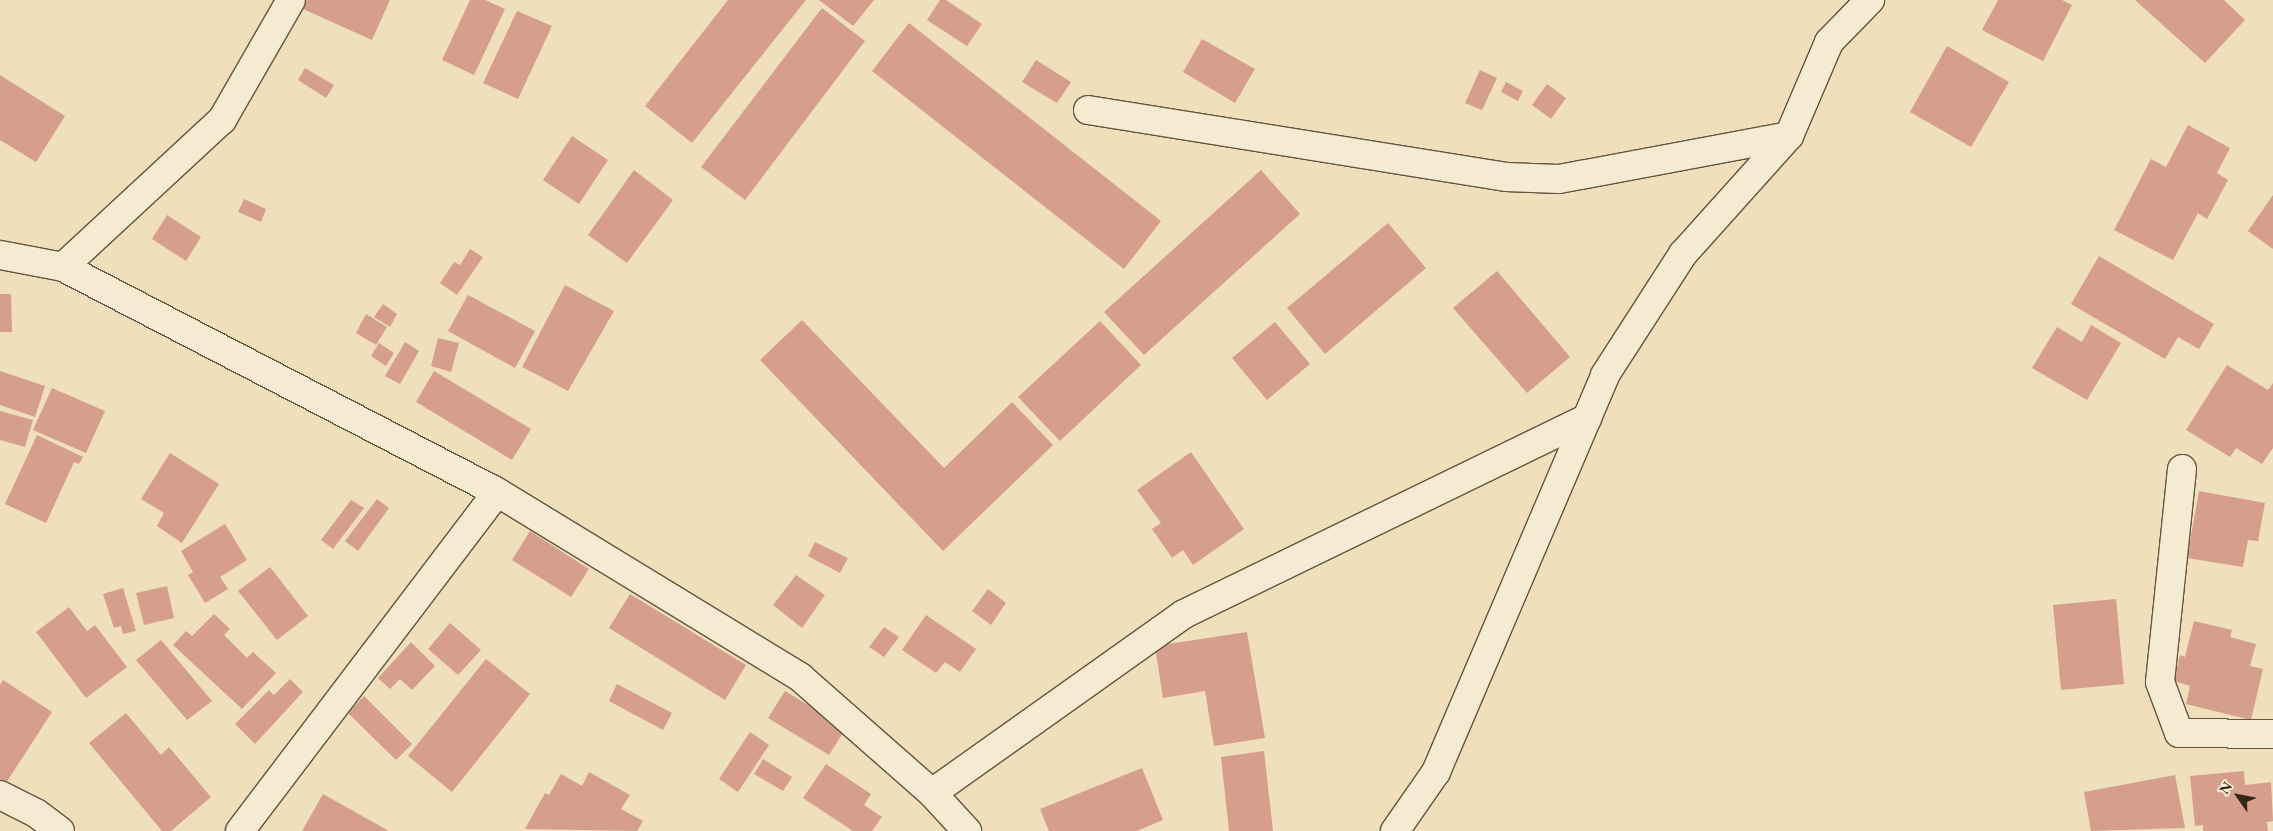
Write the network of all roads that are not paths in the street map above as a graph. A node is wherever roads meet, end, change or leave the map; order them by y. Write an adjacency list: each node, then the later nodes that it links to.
1 (291, 0): 6 (street)
2 (1870, 0): 4 (street)
3 (1088, 110): 4 (street)
4 (1789, 136): 7 (street)
5 (0, 255): 6 (street)
6 (63, 268): 9 (street)
7 (1587, 418): 11 (street); 16 (street)
8 (2182, 469): 10 (street)
9 (497, 492): 11 (street); 14 (street)
10 (2273, 734)
11 (932, 793): 15 (street)
12 (0, 795): 13 (street)
13 (60, 831)
14 (240, 831)
15 (967, 831)
16 (1394, 831)

